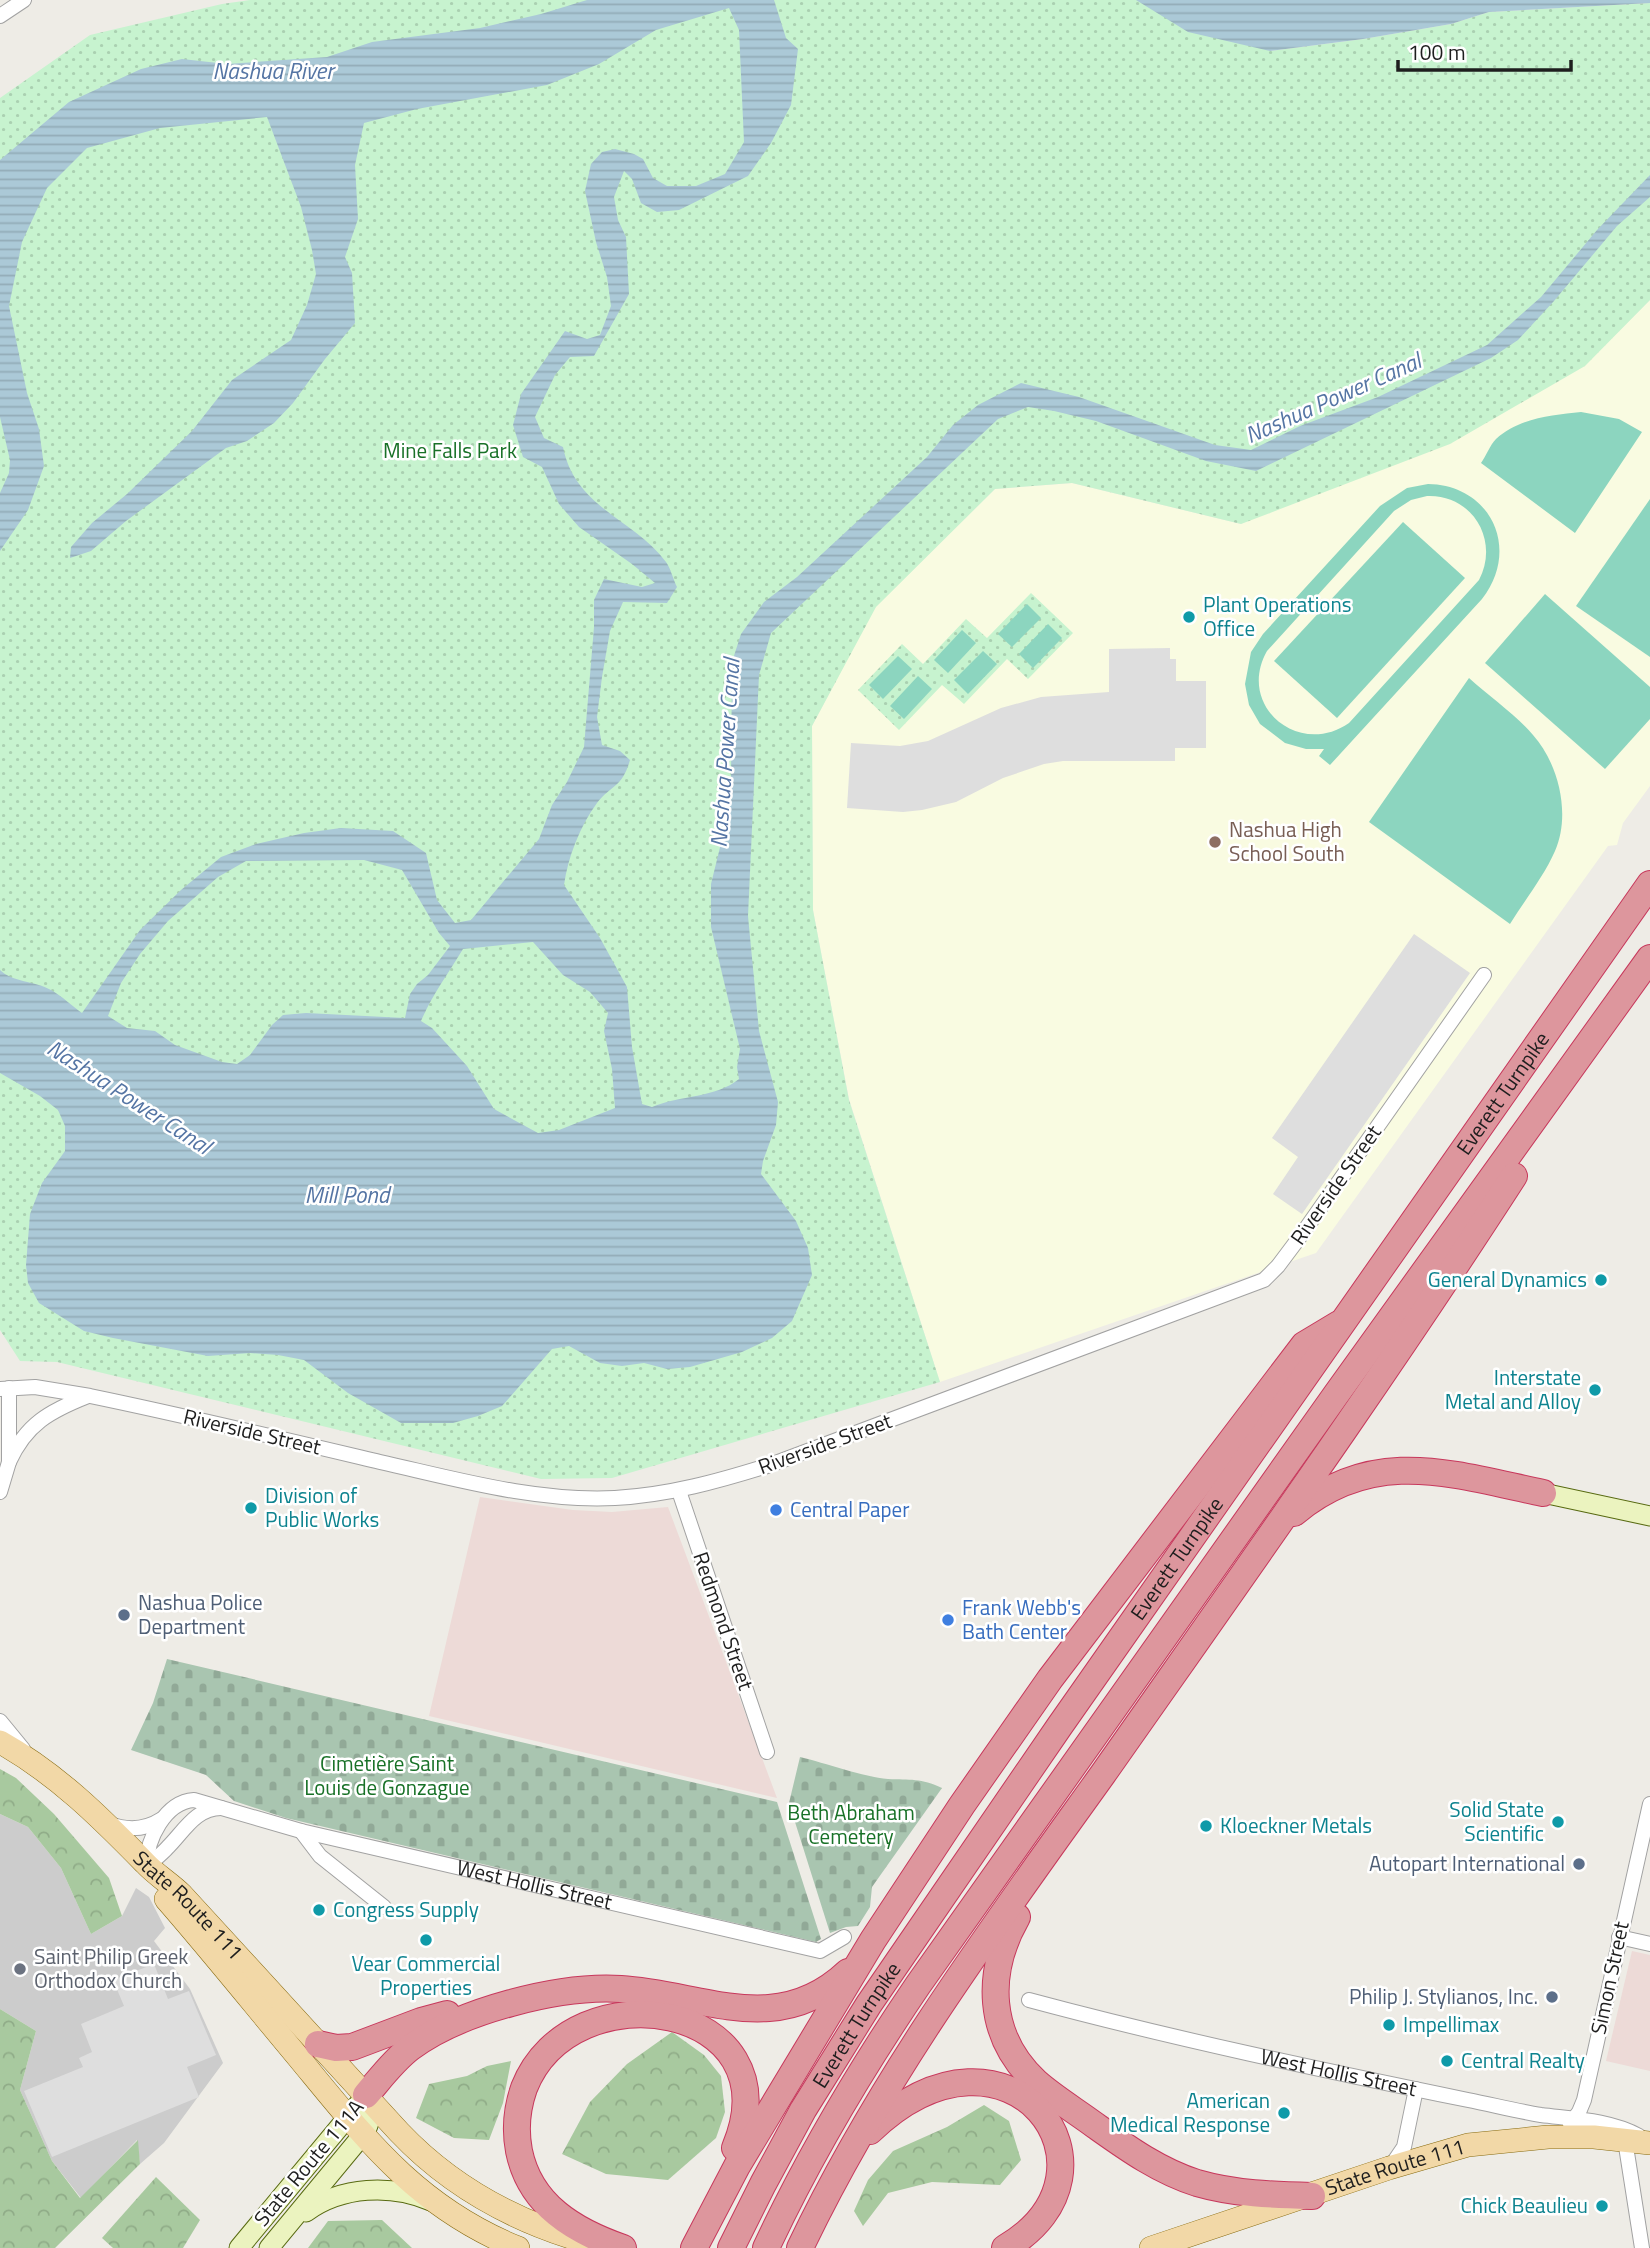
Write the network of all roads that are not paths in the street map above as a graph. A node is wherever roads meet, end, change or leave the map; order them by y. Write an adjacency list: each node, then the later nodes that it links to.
1 (24, 0): 2 (street)
2 (0, 16)
3 (1650, 884): 7 (highway, Everett Turnpike)
4 (1650, 958): 55 (highway, Everett Turnpike)
5 (1650, 966): 15 (highway)
6 (1484, 975): 11 (street, Riverside Street)
7 (1348, 1318): 30 (highway); 54 (highway, Everett Turnpike)
8 (5, 1388): 9 (street, Riverside Street); 10 (street)
9 (90, 1395): 10 (street); 11 (street, Riverside Street)
10 (9, 1462): 12 (street)
11 (679, 1491): 18 (street, Redmond Street)
12 (0, 1492)
13 (1543, 1493): 14 (main road); 15 (highway)
14 (1650, 1516)
15 (1272, 1534): 20 (highway)
16 (0, 1721): 19 (street)
17 (0, 1742): 19 (main road, West Hollis Street)
18 (767, 1752)
19 (35, 1763): 24 (main road, West Hollis Street)
20 (1095, 1785): 43 (highway); 45 (highway)
21 (1650, 1804): 29 (street, Simon Street)
22 (223, 1808): 23 (street, West Hollis Street); 25 (street, West Hollis Street); 26 (street)
23 (163, 1818): 24 (street, West Hollis Street); 26 (street)
24 (105, 1821): 26 (main road, West Hollis Street)
25 (302, 1832): 27 (street); 28 (street, West Hollis Street)
26 (147, 1866): 34 (main road, State Route 111); 37 (main road, State Route 111)
27 (384, 1907)
28 (844, 1937)
29 (1619, 1937): 31 (street); 38 (street, Simon Street)
30 (873, 1940): 33 (highway); 53 (highway)
31 (1650, 1944)
32 (1030, 2000): 35 (street, West Hollis Street)
33 (508, 2005): 34 (highway); 36 (highway)
34 (318, 2044): 36 (main road, State Route 111)
35 (1416, 2089): 38 (street, West Hollis Street); 44 (street)
36 (366, 2095): 37 (main road, State Route 111A); 39 (main road, State Route 111A); 51 (main road, State Route 111)
37 (347, 2116): 39 (main road, State Route 111); 49 (main road, State Route 111A)
38 (1574, 2119): 40 (street); 42 (street, West Hollis Street)
39 (363, 2135): 46 (main road, State Route 111); 47 (main road, State Route 111A)
40 (1548, 2137): 41 (main road, State Route 111); 44 (main road, State Route 111)
41 (1625, 2140): 42 (main road, State Route 111); 58 (street)
42 (1650, 2143)
43 (841, 2168): 56 (highway); 57 (highway)
44 (1389, 2168): 45 (main road, State Route 111)
45 (1312, 2196): 48 (main road, State Route 111)
46 (435, 2202): 47 (main road); 50 (main road, State Route 111)
47 (274, 2242)
48 (1159, 2246)
49 (239, 2248)
50 (518, 2248)
51 (611, 2248)
52 (622, 2248): 53 (highway)
53 (693, 2248)
54 (732, 2248)
55 (765, 2248)
56 (800, 2248)
57 (1005, 2248)
58 (1642, 2248)

